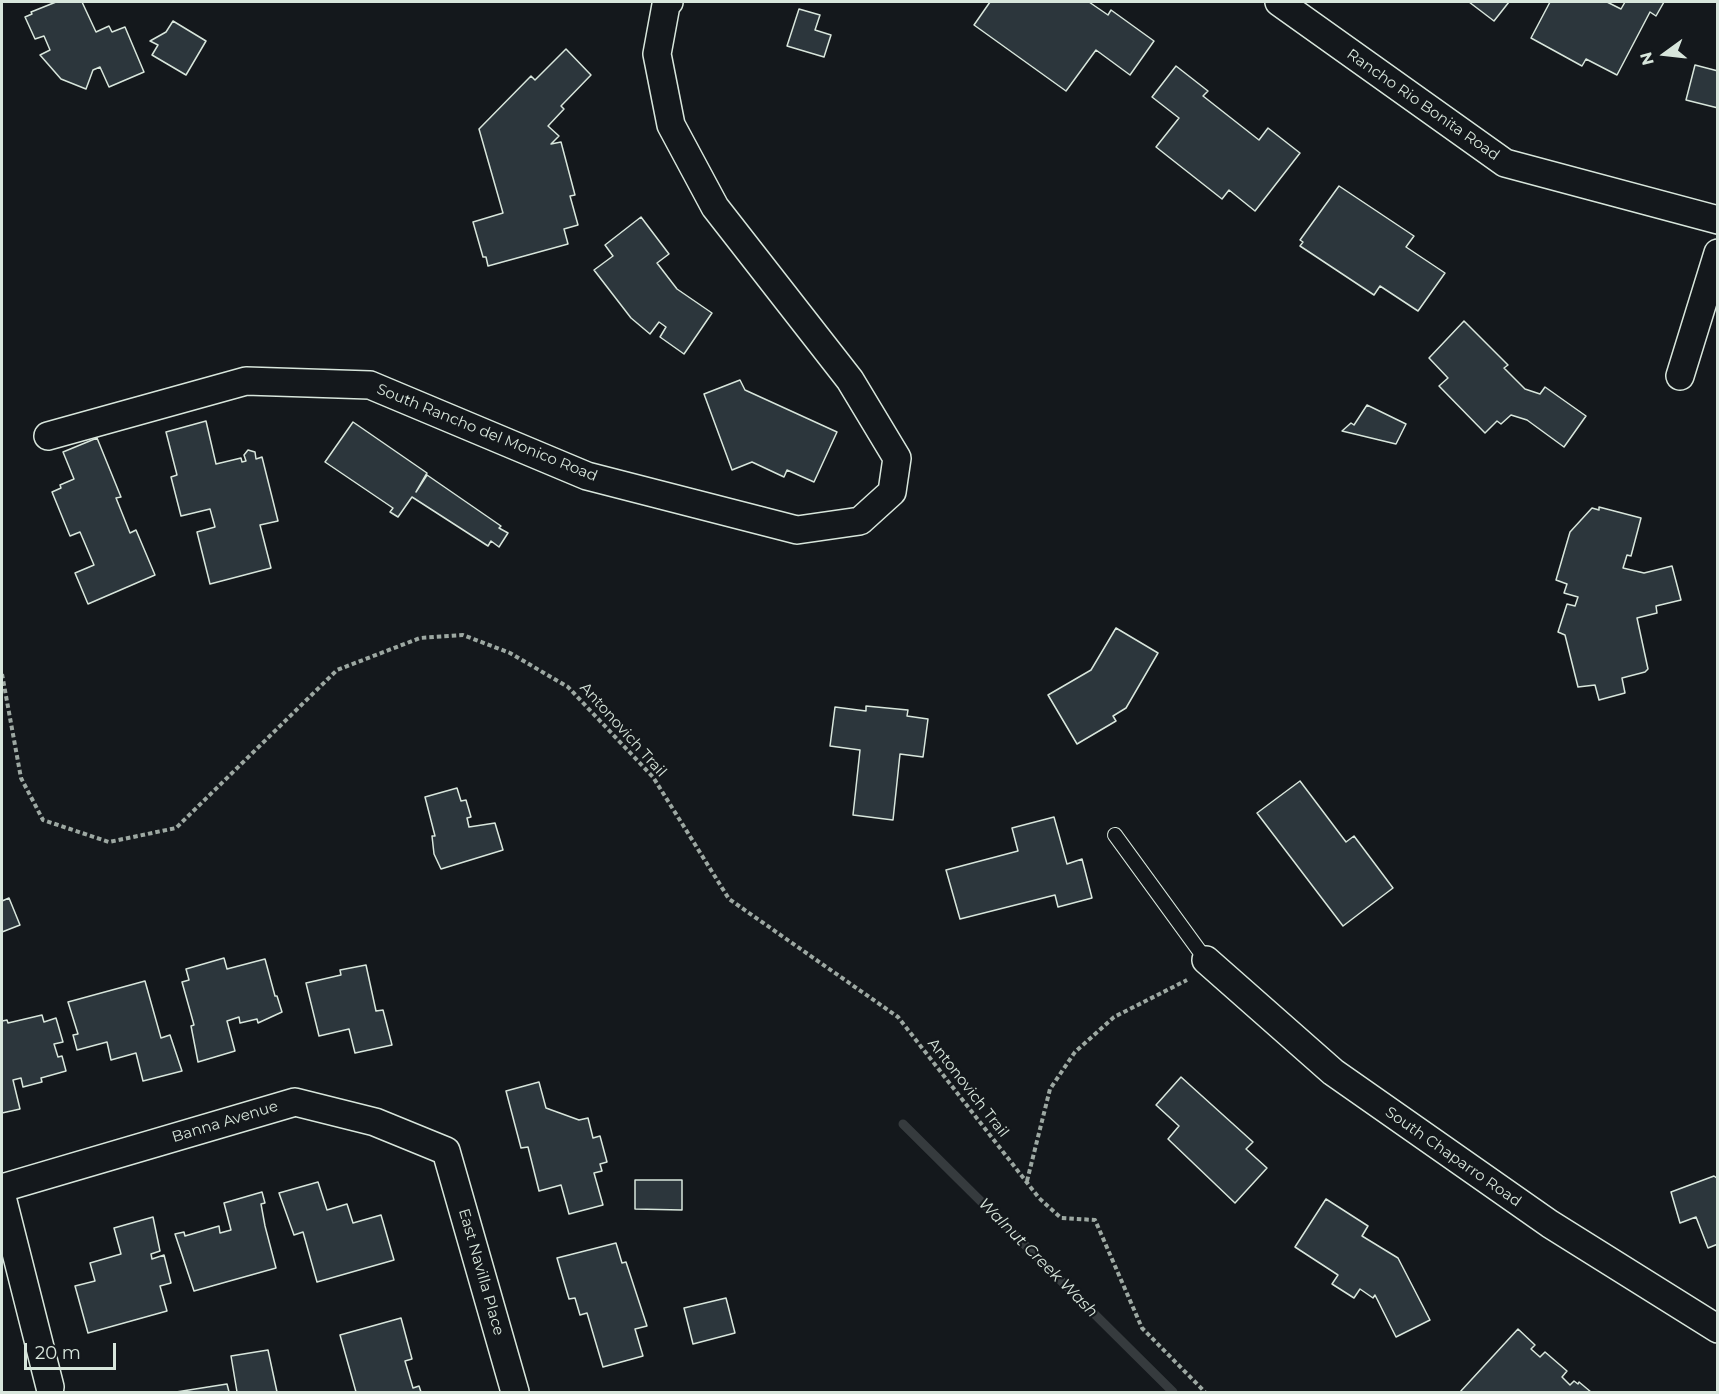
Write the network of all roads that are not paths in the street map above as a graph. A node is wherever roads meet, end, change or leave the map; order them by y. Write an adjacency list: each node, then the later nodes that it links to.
1 (669, 2): 6 (street, South Rancho del Monico Road)
2 (1279, 2): 3 (street, Rancho Rio Bonita Road)
3 (1718, 220)
4 (1718, 254): 5 (street)
5 (1680, 376)
6 (48, 436)
7 (1115, 835): 8 (lane)
8 (1206, 960): 12 (street, South Chaparro Road)
9 (446, 1151): 10 (street, Banna Avenue); 14 (street, East Navilla Place)
10 (2, 1188)
11 (2, 1197): 13 (street)
12 (1718, 1329)
13 (50, 1387)
14 (515, 1392)

